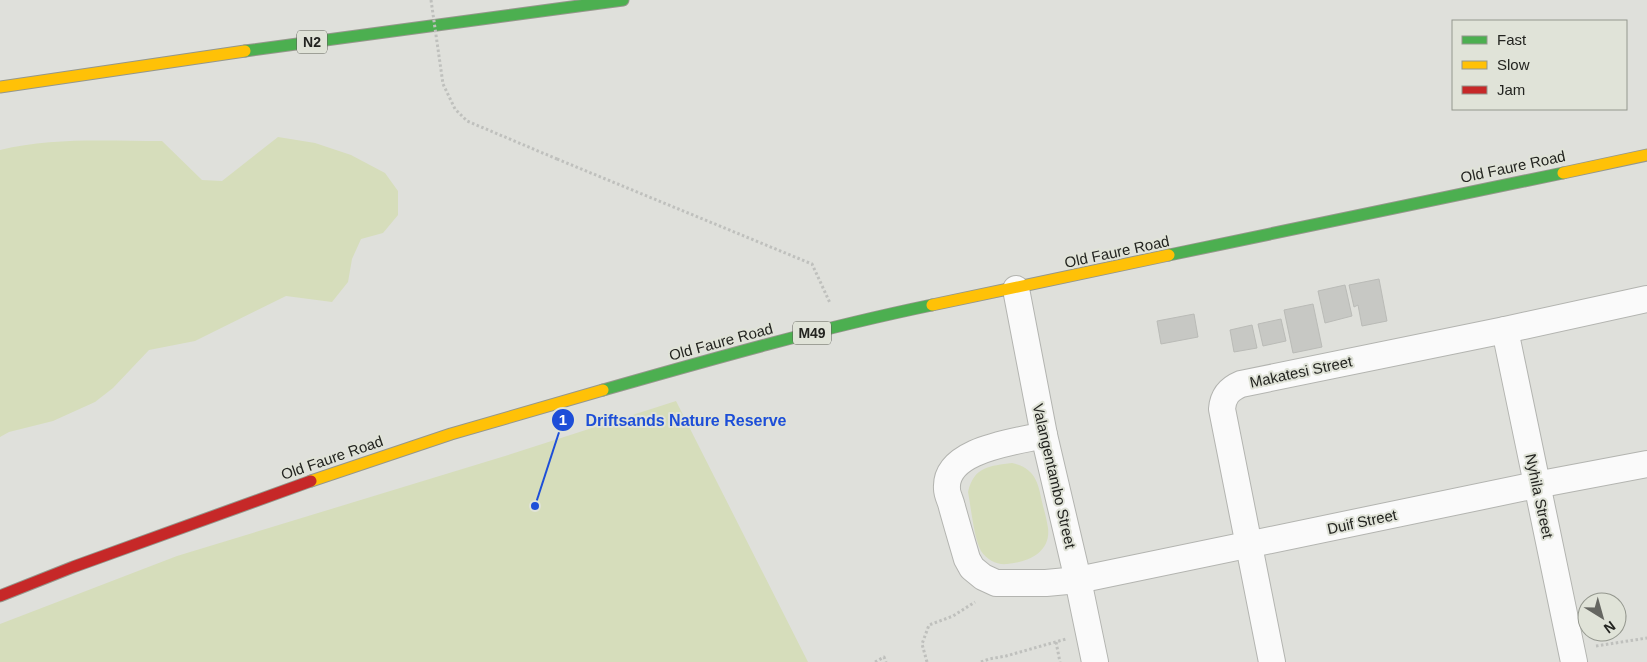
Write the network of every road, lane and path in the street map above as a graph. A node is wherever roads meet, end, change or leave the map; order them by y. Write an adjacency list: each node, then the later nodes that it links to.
1 (431, 0): 7 (path, bridge)
2 (624, 0): 3 (main road, N2)
3 (0, 86)
4 (1647, 155): 5 (main road, Old Faure Road / M49)
5 (1016, 288): 9 (street, Valangentambo Street); 15 (main road, Old Faure Road / M49)
6 (1647, 299): 8 (street, Makatesi Street)
7 (834, 310)
8 (1505, 330): 11 (street, Nyhila Street); 12 (street, Makatesi Street)
9 (1044, 435): 13 (street, Valangentambo Street); 14 (street)
10 (1647, 464): 11 (street, Duif Street)
11 (1536, 485): 12 (street, Duif Street); 19 (street, Nyhila Street)
12 (1249, 545): 13 (street, Duif Street); 26 (street, Makatesi Street)
13 (1078, 580): 14 (street, Duif Street); 16 (street, Valangentambo Street)
14 (996, 583): 22 (path)
15 (0, 596)
16 (1089, 634): 18 (path); 25 (street, Valangentambo Street)
17 (1647, 638): 19 (path)
18 (1056, 642): 23 (path); 24 (path)
19 (1573, 655)
20 (875, 662): 21 (path)
21 (886, 662)
22 (927, 662)
23 (981, 662)
24 (1060, 662)
25 (1095, 662)
26 (1272, 662)

